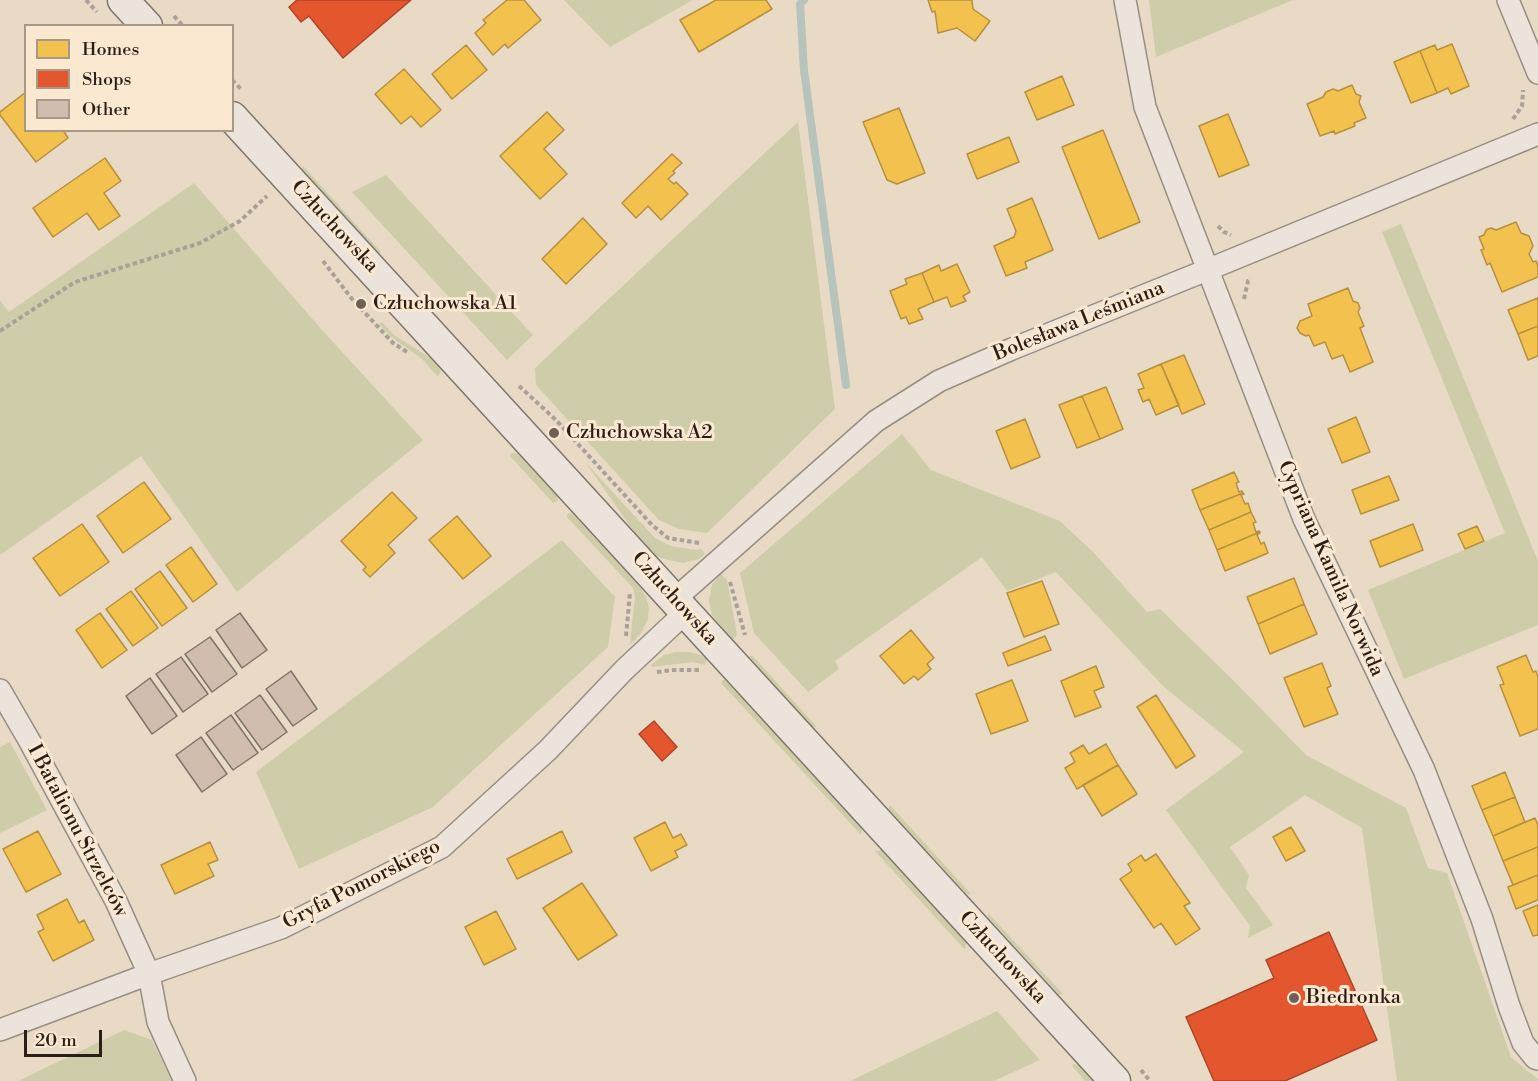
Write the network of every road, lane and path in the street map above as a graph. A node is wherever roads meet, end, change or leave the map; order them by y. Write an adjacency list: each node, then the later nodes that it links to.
1 (123, 0): 4 (main road)
2 (1125, 0): 10 (street, Cypriana Kamila Norwida)
3 (1508, 0): 5 (street)
4 (145, 24)
5 (1530, 80): 7 (path)
6 (234, 119): 9 (main road, Człuchowska)
7 (1512, 121)
8 (1538, 134): 10 (street, Bolesława Leśmiana)
9 (288, 177): 13 (path); 15 (main road, Człuchowska)
10 (1207, 270): 12 (street, Cypriana Kamila Norwida); 15 (street, Bolesława Leśmiana)
11 (1254, 274): 12 (path)
12 (1226, 318): 22 (street, Cypriana Kamila Norwida)
13 (0, 331)
14 (728, 576): 16 (path)
15 (680, 605): 20 (street, Gryfa Pomorskiego); 24 (main road, Człuchowska)
16 (748, 645)
17 (655, 672): 18 (path)
18 (705, 675)
19 (0, 690): 20 (street, I Batalionu Strzelców)
20 (149, 974): 21 (street, Gryfa Pomorskiego); 23 (street, I Batalionu Strzelców)
21 (0, 1030)
22 (1538, 1059)
23 (185, 1081)
24 (1116, 1081)

